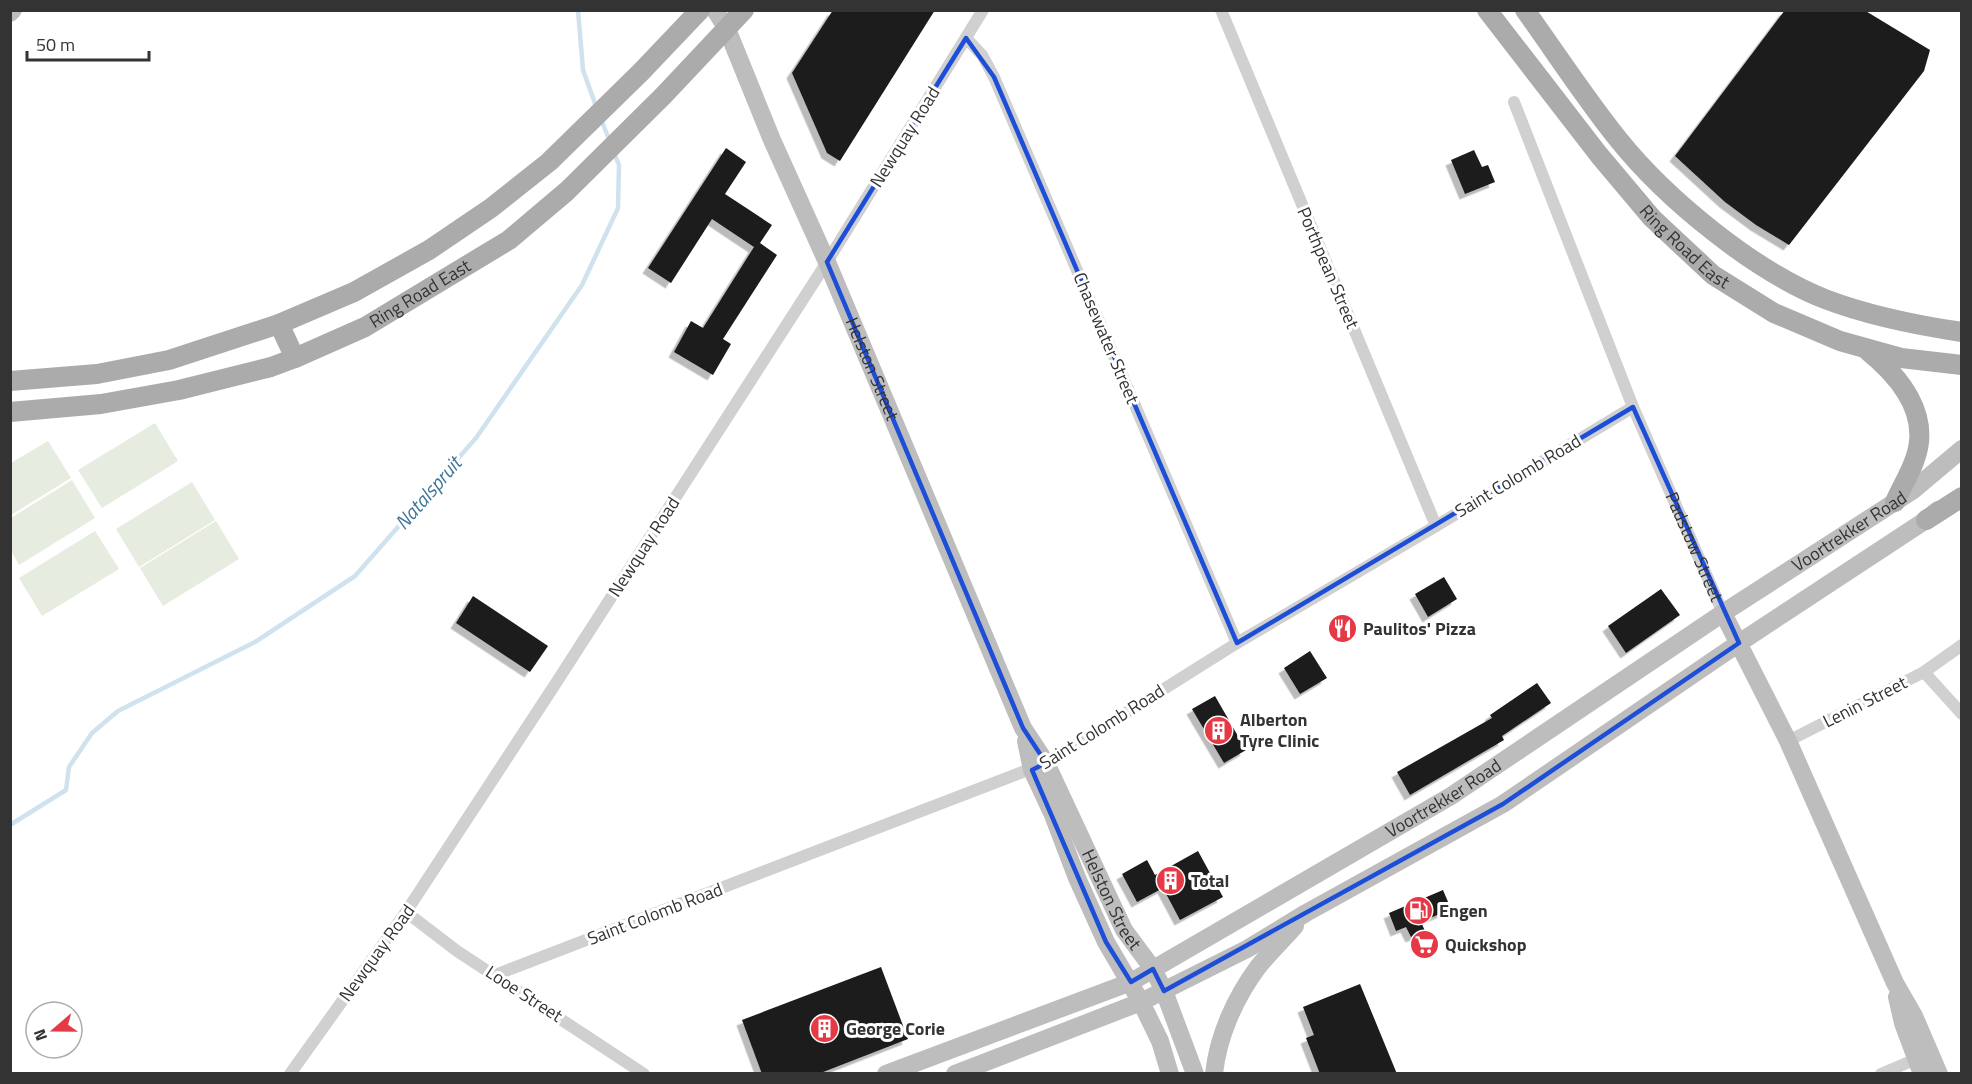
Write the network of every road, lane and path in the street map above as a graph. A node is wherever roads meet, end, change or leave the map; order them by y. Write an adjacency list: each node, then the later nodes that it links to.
1 (700, 10): 14 (main road, Ring Road East)
2 (715, 10): 8 (main road, Helston Street)
3 (744, 10): 8 (main road, Ring Road East)
4 (983, 10): 9 (street, Newquay Road)
5 (1221, 10): 27 (street, Porthpean Street)
6 (1487, 10): 12 (main road, Ring Road East)
7 (1525, 10): 11 (main road, Ring Road East)
8 (727, 29): 13 (main road, Helston Street); 17 (main road, Ring Road East)
9 (966, 38): 13 (street, Newquay Road); 29 (street, Chasewater Street)
10 (1514, 102): 20 (street, Padstow Street)
11 (1599, 113): 12 (main road); 15 (main road, Ring Road East)
12 (1583, 135): 16 (main road, Ring Road East)
13 (826, 262): 35 (main road, Helston Street); 36 (street, Newquay Road)
14 (279, 324): 17 (main road); 19 (main road, Ring Road East)
15 (1962, 333)
16 (1863, 347): 18 (main road, Ring Road East); 25 (main road)
17 (295, 358): 21 (main road, Ring Road East)
18 (1962, 365)
19 (10, 381)
20 (1633, 407): 27 (street, Saint Colomb Road); 28 (street, Padstow Street)
21 (10, 412)
22 (1962, 449): 25 (main road, Voortrekker Road)
23 (1962, 489): 26 (main road, Voortrekker Road)
24 (1962, 497): 26 (main road)
25 (1895, 502): 28 (main road, Voortrekker Road)
26 (1926, 520): 30 (main road, Voortrekker Road)
27 (1436, 526): 29 (street, Saint Colomb Road)
28 (1723, 613): 30 (main road, Padstow Street); 38 (main road, Voortrekker Road)
29 (1237, 643): 35 (street, Saint Colomb Road)
30 (1739, 643): 34 (main road, Padstow Street); 37 (main road, Voortrekker Road)
31 (1962, 645): 32 (street)
32 (1924, 672): 33 (street, Lenin Street); 34 (street, Lenin Street)
33 (1962, 714)
34 (1788, 741): 43 (main road, Padstow Street)
35 (1039, 766): 38 (main road, Helston Street); 39 (street, Saint Colomb Road); 40 (main road, Helston Street)
36 (406, 912): 39 (street, Looe Street); 44 (street, Newquay Road)
37 (1306, 913): 41 (main road, Voortrekker Road); 50 (main road)
38 (1153, 969): 40 (main road, Voortrekker Road); 41 (main road, Helston Street)
39 (495, 975): 45 (street, Looe Street)
40 (1131, 981): 42 (main road, Helston Street); 46 (main road, Voortrekker Road)
41 (1164, 991): 42 (main road, Voortrekker Road); 49 (main road, Helston Street)
42 (1142, 1002): 47 (main road, Voortrekker Road); 48 (main road, Helston Street)
43 (1923, 1062): 51 (street); 52 (main road, Padstow Street)
44 (290, 1074)
45 (644, 1074)
46 (886, 1074)
47 (955, 1074)
48 (1170, 1074)
49 (1195, 1074)
50 (1214, 1074)
51 (1881, 1074)
52 (1939, 1074)

